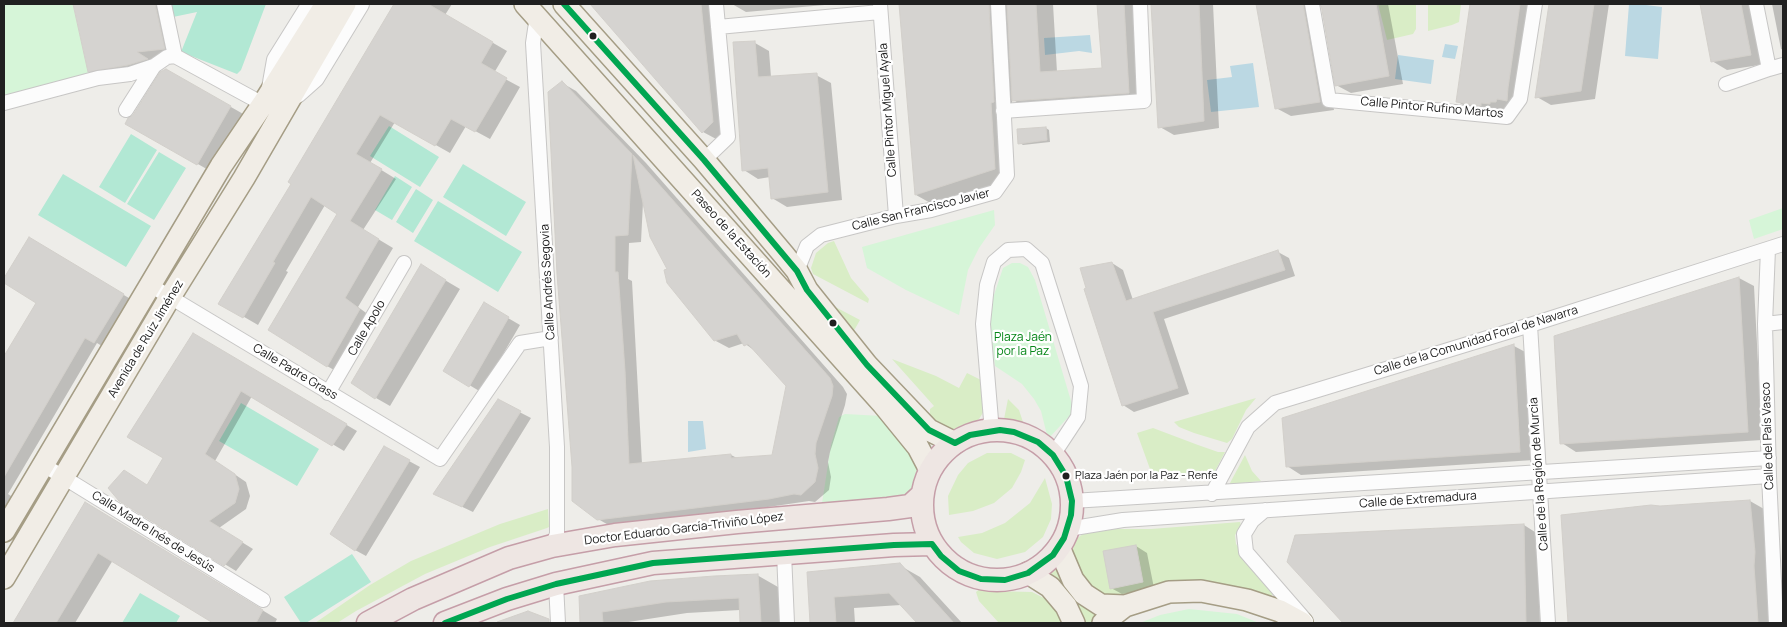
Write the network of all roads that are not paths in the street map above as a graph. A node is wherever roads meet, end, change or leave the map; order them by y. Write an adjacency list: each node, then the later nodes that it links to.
1 (164, 4): 16 (street)
2 (311, 4): 21 (street, Avenida de Ruiz Jiménez)
3 (326, 4): 21 (main road, Avenida de Ruiz Jiménez)
4 (345, 4): 21 (main road, Avenida de Ruiz Jiménez)
5 (360, 4): 21 (street, Avenida de Ruiz Jiménez)
6 (564, 4): 25 (main road, Paseo de la Estación)
7 (716, 4): 15 (street)
8 (998, 4): 24 (street, Calle San Francisco Javier)
9 (1140, 4): 24 (street)
10 (1312, 4): 11 (street, Calle Pintor Rufino Martos)
11 (1535, 4)
12 (1756, 4): 19 (street)
13 (880, 8): 15 (street); 26 (street, Calle Pintor Miguel Ayala)
14 (531, 10): 36 (street, Calle Andrés Segovia); 43 (main road, Paseo de la Estación)
15 (718, 27): 25 (street)
16 (175, 56): 18 (street); 21 (street)
17 (1783, 65): 19 (street)
18 (154, 66): 22 (street); 23 (street)
19 (1769, 68): 20 (street)
20 (1726, 84)
21 (274, 99): 31 (main road, Avenida de Ruiz Jiménez); 32 (main road, Avenida de Ruiz Jiménez)
22 (4, 103)
23 (126, 110)
24 (1003, 111): 26 (street, Calle San Francisco Javier)
25 (704, 160): 30 (main road, Paseo de la Estación)
26 (896, 216): 30 (street, Calle San Francisco Javier)
27 (1783, 244): 28 (street, Calle de la Comunidad Foral de Navarra)
28 (1768, 249): 34 (street, Calle del País Vasco); 35 (street, Calle de la Comunidad Foral de Navarra)
29 (404, 263): 37 (street, Calle Apolo)
30 (796, 271): 39 (main road, Paseo de la Estación)
31 (150, 285): 32 (street, Calle Padre Grass); 42 (main road, Avenida de Ruiz Jiménez)
32 (170, 297): 37 (street, Calle Padre Grass); 46 (main road, Avenida de Ruiz Jiménez)
33 (1783, 322): 34 (street)
34 (1765, 324): 41 (street, Calle del País Vasco)
35 (1530, 325): 44 (street, Calle de la Región de Murcia); 48 (street, Calle de la Comunidad Foral de Navarra)
36 (551, 338): 37 (street, Calle Padre Grass); 55 (street, Calle Andrés Segovia)
37 (328, 393)
38 (987, 431): 39 (highway); 40 (highway); 40 (street)
39 (955, 443): 43 (highway)
40 (1052, 455): 50 (highway)
41 (1769, 458): 44 (street, Calle de Extremadura); 45 (street, Calle del País Vasco)
42 (42, 464): 46 (street, Calle Madre Inés de Jesús); 52 (main road, Avenida de Ruiz Jiménez)
43 (930, 470): 49 (highway)
44 (1538, 473): 47 (street, Calle de la Región de Murcia); 48 (street, Calle de Extremadura)
45 (1769, 476): 47 (street, Calle de Extremadura); 71 (street, Calle del País Vasco)
46 (64, 477): 58 (main road, Avenida de Ruiz Jiménez); 60 (street, Calle Madre Inés de Jesús)
47 (1540, 493): 51 (street, Calle de Extremadura); 70 (street, Calle de la Región de Murcia)
48 (1212, 494): 50 (street, Calle de Extremadura)
49 (922, 495): 54 (highway); 55 (highway, Doctor Eduardo García-Triviño López)
50 (1072, 501): 53 (highway)
51 (1265, 510): 53 (street, Calle de Extremadura); 69 (street)
52 (4, 531)
53 (1064, 538): 57 (highway); 61 (main road)
54 (932, 544): 56 (highway); 57 (highway)
55 (552, 546): 62 (highway, Doctor Eduardo García-Triviño López)
56 (784, 553): 59 (highway); 65 (street)
57 (1028, 574): 66 (main road)
58 (4, 578)
59 (556, 584): 63 (highway); 64 (street)
60 (263, 600)
61 (1125, 606): 67 (main road); 68 (main road)
62 (368, 623)
63 (445, 623)
64 (558, 623)
65 (787, 623)
66 (1074, 623)
67 (1103, 623)
68 (1302, 623)
69 (1308, 623)
70 (1548, 623)
71 (1776, 623)

